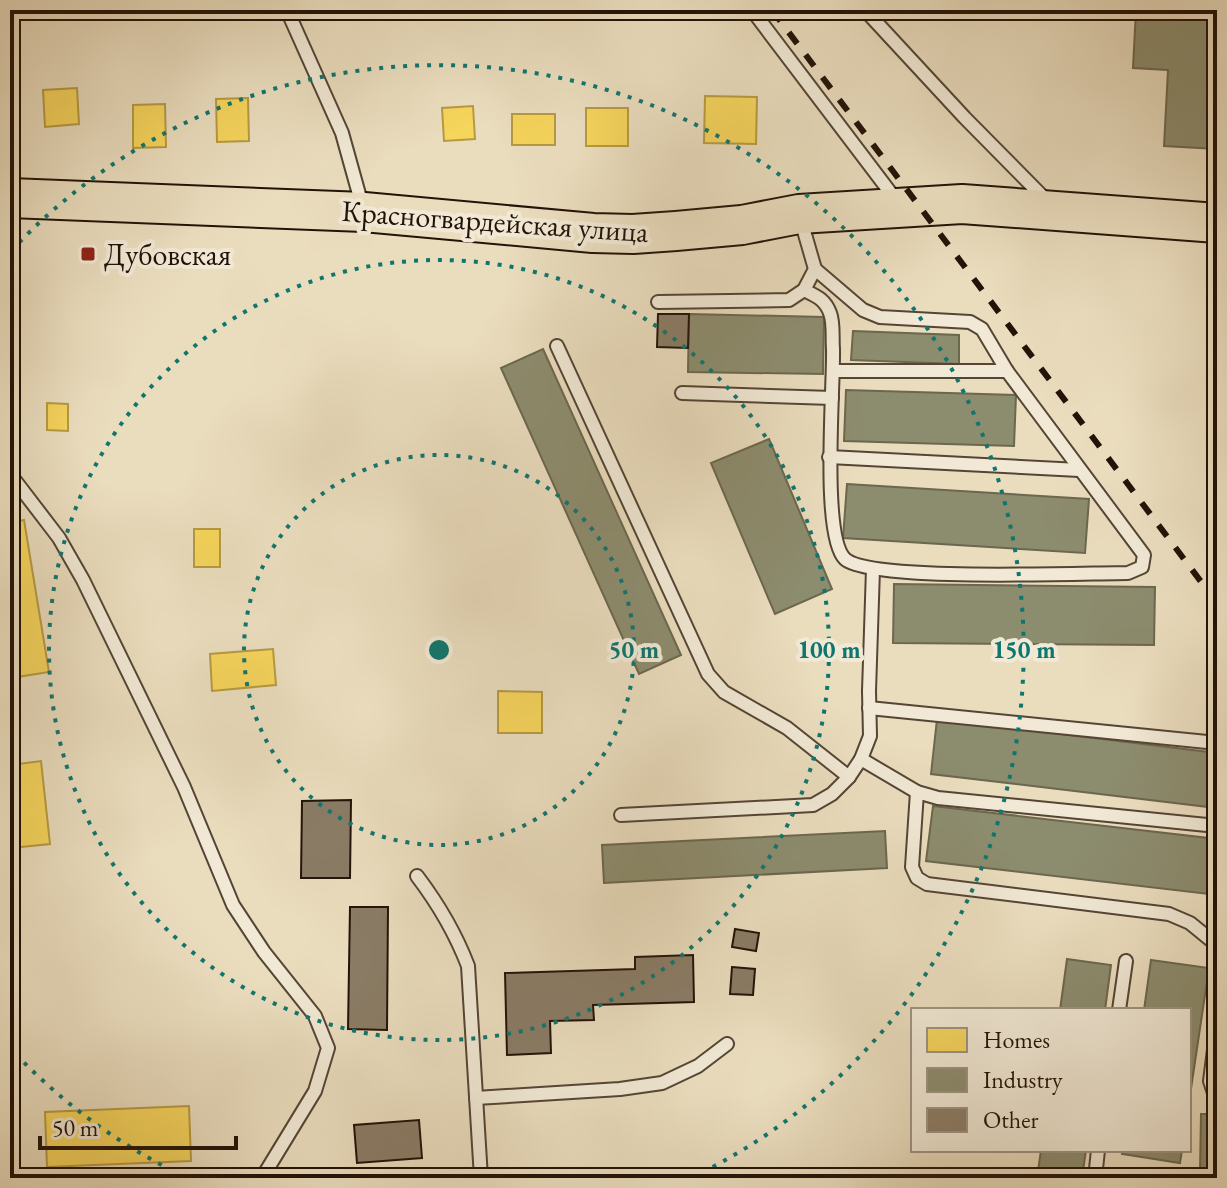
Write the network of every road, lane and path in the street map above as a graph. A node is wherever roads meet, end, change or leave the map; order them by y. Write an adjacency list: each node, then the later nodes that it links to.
1 (287, 10): 7 (lane)
2 (752, 10): 5 (lane)
3 (865, 10): 6 (lane)
4 (10, 198): 7 (main road, Красногвардейская улица)
5 (901, 206): 6 (main road, Красногвардейская улица); 8 (main road, Красногвардейская улица)
6 (1056, 210): 9 (main road, Красногвардейская улица)
7 (364, 212): 8 (main road, Красногвардейская улица)
8 (799, 214): 10 (lane)
9 (1217, 223)
10 (815, 269): 11 (lane); 15 (lane)
11 (804, 290): 12 (lane); 14 (lane)
12 (658, 302)
13 (557, 346): 25 (lane)
14 (833, 371): 15 (lane); 17 (lane)
15 (1007, 371): 19 (lane)
16 (682, 393): 17 (lane)
17 (832, 398): 18 (lane)
18 (829, 457): 19 (lane); 21 (lane)
19 (1079, 470): 21 (lane)
20 (10, 474): 38 (lane)
21 (873, 569): 22 (lane)
22 (869, 708): 23 (lane); 24 (lane)
23 (1217, 743)
24 (861, 759): 25 (lane); 26 (lane)
25 (849, 777): 27 (lane)
26 (917, 792): 28 (lane); 30 (lane)
27 (621, 815)
28 (1217, 826)
29 (417, 876): 36 (lane)
30 (1217, 945)
31 (1126, 961): 32 (lane)
32 (1119, 1008)
33 (1217, 1026): 35 (lane)
34 (727, 1044): 36 (lane)
35 (1217, 1095)
36 (476, 1098): 39 (lane)
37 (1098, 1152): 40 (lane)
38 (262, 1178)
39 (481, 1178)
40 (1098, 1178)

